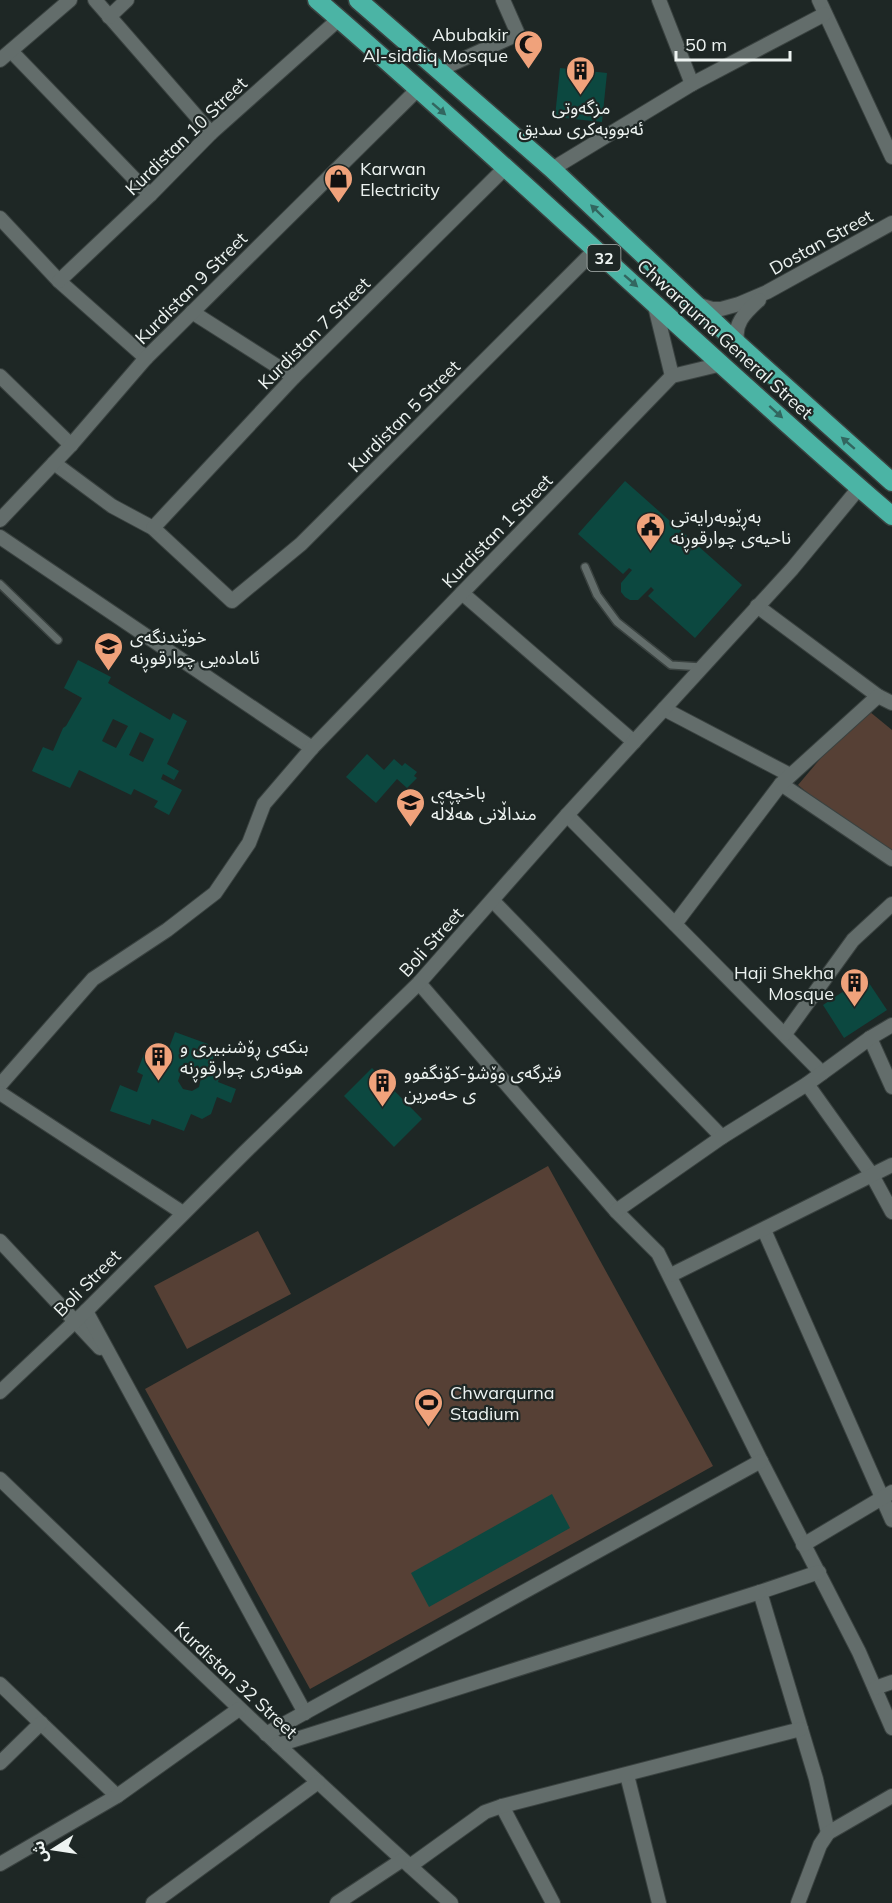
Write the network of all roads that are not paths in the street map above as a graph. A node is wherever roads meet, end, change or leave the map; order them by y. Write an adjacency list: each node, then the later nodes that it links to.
1 (70, 0): 12 (street)
2 (95, 0): 10 (street)
3 (127, 0): 10 (street)
4 (317, 0): 11 (highway, Chwarqurna General Street / 32)
5 (358, 0): 13 (highway, Chwarqurna General Street / 32)
6 (502, 0): 13 (street)
7 (659, 0): 14 (street)
8 (819, 0): 9 (street)
9 (825, 14): 14 (street); 17 (street)
10 (110, 17): 16 (street)
11 (339, 19): 15 (highway, Chwarqurna General Street / 32); 16 (street, Kurdistan 10 Street)
12 (5, 55): 20 (street)
13 (439, 70): 19 (highway, Chwarqurna General Street / 32)
14 (692, 84): 19 (street)
15 (417, 90): 18 (highway, Chwarqurna General Street / 32, one-way to 18); 28 (street, Kurdistan 9 Street)
16 (211, 133): 20 (street, Kurdistan 10 Street)
17 (892, 157)
18 (506, 167): 23 (highway, Chwarqurna General Street / 32); 34 (street, Kurdistan 7 Street)
19 (552, 169): 27 (highway, Chwarqurna General Street / 32, one-way to 19)
20 (150, 195): 24 (street, Kurdistan 10 Street)
21 (0, 218): 24 (street)
22 (892, 224): 25 (street, Dostan Street)
23 (595, 250): 26 (highway, Chwarqurna General Street / 32, one-way to 26); 41 (street, Kurdistan 5 Street)
24 (59, 280): 30 (street)
25 (767, 292): 27 (street, Dostan Street); 29 (street, Dostan Street)
26 (654, 302): 31 (highway, Chwarqurna General Street / 32); 33 (street)
27 (694, 304): 29 (highway, Chwarqurna General Street / 32)
28 (192, 312): 30 (street, Kurdistan 9 Street); 34 (street)
29 (738, 344): 37 (highway, Chwarqurna General Street / 32, one-way to 29)
30 (146, 358): 35 (street, Kurdistan 9 Street)
31 (722, 364): 33 (street); 38 (highway, Chwarqurna General Street / 32, one-way to 38)
32 (0, 376): 35 (street)
33 (672, 376): 45 (street, Kurdistan 1 Street)
34 (294, 377): 41 (street, Kurdistan 7 Street)
35 (71, 445): 36 (street, Kurdistan 9 Street)
36 (54, 463): 40 (street, Kurdistan 9 Street); 41 (street)
37 (889, 479): 38 (highway)
38 (864, 491): 39 (highway, Chwarqurna General Street / 32); 46 (street, Boli Street)
39 (892, 516)
40 (0, 520)
41 (153, 528)
42 (0, 537): 53 (street)
43 (585, 567): 48 (lane)
44 (0, 584): 47 (lane)
45 (462, 593): 52 (street); 53 (street, Kurdistan 1 Street)
46 (757, 606): 48 (street, Boli Street); 49 (street)
47 (58, 640)
48 (702, 667): 51 (street, Boli Street)
49 (878, 696): 50 (street); 54 (street)
50 (892, 703)
51 (664, 709): 52 (street, Boli Street); 54 (street)
52 (634, 742): 55 (street, Boli Street)
53 (312, 748): 66 (street, Kurdistan 1 Street)
54 (786, 780): 56 (street); 59 (street)
55 (567, 815): 57 (street, Boli Street); 59 (street)
56 (892, 859)
57 (492, 901): 60 (street, Boli Street); 69 (street)
58 (892, 904): 62 (street)
59 (675, 924): 62 (street)
60 (419, 983): 72 (street); 74 (street, Boli Street)
61 (892, 1025): 63 (street)
62 (785, 1034): 64 (street)
63 (870, 1038): 64 (street); 67 (street)
64 (822, 1073): 65 (street)
65 (807, 1084): 69 (street); 71 (street)
66 (0, 1085)
67 (892, 1087)
68 (0, 1093): 74 (street)
69 (722, 1137): 72 (street)
70 (892, 1165): 71 (street)
71 (872, 1175): 73 (street); 75 (street)
72 (616, 1211): 77 (street)
73 (892, 1212)
74 (183, 1213): 78 (street, Boli Street)
75 (764, 1230): 77 (street); 84 (street)
76 (0, 1241): 79 (street)
77 (670, 1275): 82 (street)
78 (86, 1311): 79 (street, Boli Street); 80 (street)
79 (75, 1321): 80 (street); 81 (street, Boli Street)
80 (116, 1365): 93 (street)
81 (0, 1392)
82 (761, 1461): 86 (street); 93 (street)
83 (0, 1479): 92 (street, Kurdistan 32 Street)
84 (887, 1494): 85 (street); 86 (street)
85 (892, 1520)
86 (803, 1545): 87 (street)
87 (819, 1572): 88 (street); 91 (street)
88 (760, 1592): 96 (street); 98 (street)
89 (892, 1682): 91 (street)
90 (0, 1684): 94 (street)
91 (875, 1688): 95 (street)
92 (239, 1709): 97 (street, Kurdistan 32 Street); 102 (street)
93 (305, 1713): 97 (street)
94 (41, 1723): 99 (street); 102 (street)
95 (892, 1728)
96 (801, 1730): 100 (street); 105 (street)
97 (266, 1734): 98 (street, Kurdistan 32 Street)
98 (278, 1745): 101 (street, Kurdistan 32 Street)
99 (0, 1763)
100 (627, 1775): 104 (street); 112 (street)
101 (318, 1782): 106 (street, Kurdistan 32 Street); 108 (street)
102 (117, 1796): 107 (street)
103 (892, 1796): 105 (street)
104 (502, 1806): 106 (street); 111 (street)
105 (828, 1833): 113 (street)
106 (406, 1863): 109 (street); 110 (street, Kurdistan 32 Street)
107 (0, 1864)
108 (153, 1903)
109 (337, 1903)
110 (451, 1903)
111 (553, 1903)
112 (659, 1903)
113 (798, 1903)

